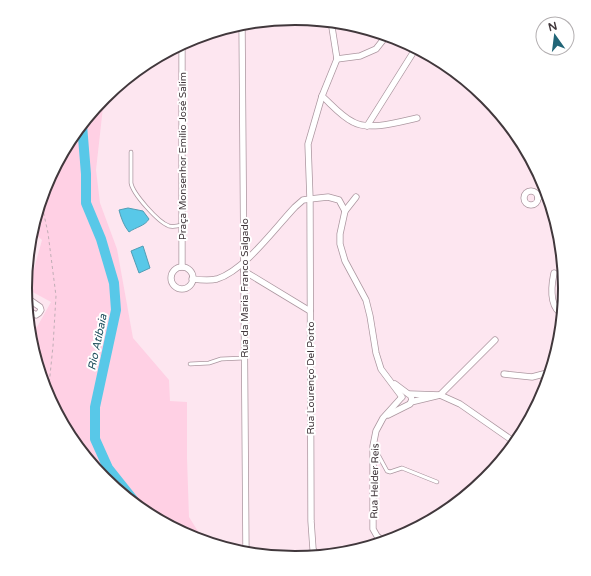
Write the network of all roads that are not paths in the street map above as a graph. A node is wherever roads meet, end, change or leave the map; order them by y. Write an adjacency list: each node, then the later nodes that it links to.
1 (332, 27): 6 (street)
2 (242, 30): 17 (street, Rua da Maria Franco Salgado)
3 (383, 40): 6 (street)
4 (182, 51): 16 (street, Praça Monsenhor Emílio José Salim)
5 (413, 53): 9 (street)
6 (337, 59): 7 (street, Rua Lourenço Del Porto)
7 (322, 96): 9 (street); 14 (street, Rua Lourenço Del Porto)
8 (417, 118): 9 (street)
9 (367, 126)
10 (131, 152): 16 (lane)
11 (542, 195): 13 (street)
12 (356, 197): 15 (street)
13 (538, 198)
14 (310, 199): 15 (street); 17 (street); 24 (street, Rua Lourenço Del Porto)
15 (345, 211): 31 (street)
16 (182, 225): 18 (street, Praça Monsenhor Emílio José Salim)
17 (244, 264): 19 (street, Rua da Maria Franco Salgado); 21 (street)
18 (182, 267): 21 (street); 21 (street)
19 (244, 271): 24 (street); 27 (street, Rua da Maria Franco Salgado)
20 (554, 273): 23 (street)
21 (192, 279)
22 (33, 302): 25 (street)
23 (557, 310)
24 (310, 311): 42 (street, Rua Lourenço Del Porto)
25 (34, 313)
26 (495, 340): 33 (street)
27 (244, 358): 28 (lane); 41 (street, Rua da Maria Franco Salgado)
28 (190, 364)
29 (545, 373): 30 (street)
30 (504, 374)
31 (391, 382): 32 (street); 34 (street)
32 (409, 394): 33 (street); 34 (street); 35 (street)
33 (440, 395): 35 (street); 37 (street)
34 (402, 398): 35 (street); 36 (street, Rua Helder Reis)
35 (409, 404): 36 (street)
36 (383, 418): 38 (street, Rua Helder Reis)
37 (510, 439)
38 (373, 446): 39 (lane); 40 (street, Rua Helder Reis)
39 (437, 482)
40 (379, 537)
41 (246, 546)
42 (314, 550)

